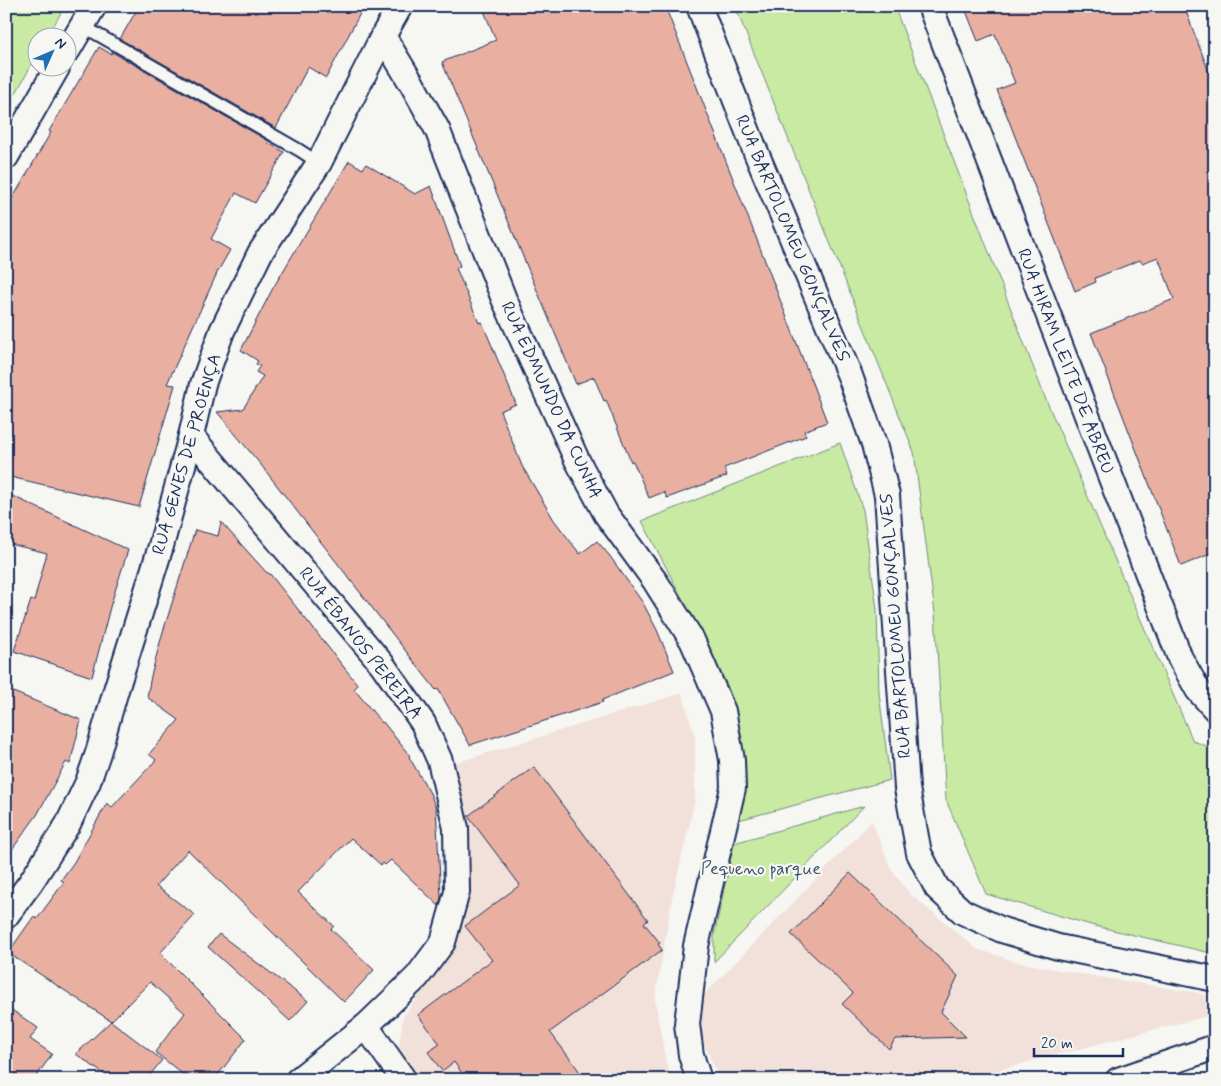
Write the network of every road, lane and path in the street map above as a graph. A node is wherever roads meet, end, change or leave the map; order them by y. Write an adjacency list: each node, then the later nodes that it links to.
1 (400, 6): 6 (street, RUA GENES DE PROENÇA)
2 (699, 6): 13 (street, RUA BARTOLOMEU GONÇALVES)
3 (930, 6): 11 (street, RUA HIRAM LEITE DE ABREU)
4 (88, 16): 5 (street); 9 (lane)
5 (78, 33)
6 (383, 36): 9 (street, RUA GENES DE PROENÇA); 18 (street, RUA EDMUNDO DA CUNHA)
7 (51, 78): 8 (street)
8 (6, 157)
9 (319, 164): 10 (street, RUA GENES DE PROENÇA)
10 (191, 436): 12 (street, RUA GENES DE PROENÇA); 14 (street, RUA ÉBANOS PEREIRA)
11 (1215, 709)
12 (6, 916)
13 (1215, 979)
14 (366, 1026): 16 (street, RUA ÉBANOS PEREIRA); 17 (street)
15 (1215, 1048): 19 (street)
16 (298, 1080)
17 (404, 1080)
18 (699, 1080)
19 (1118, 1080)

